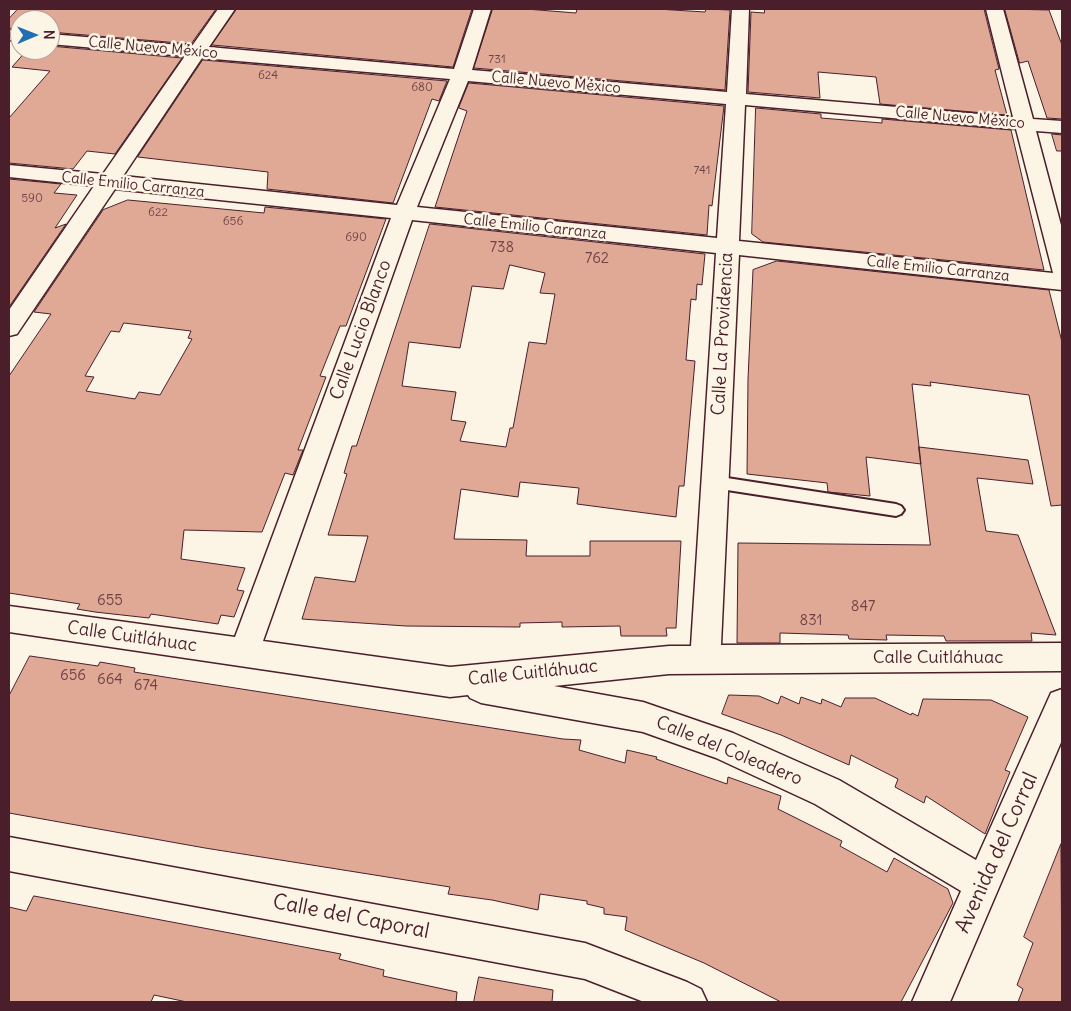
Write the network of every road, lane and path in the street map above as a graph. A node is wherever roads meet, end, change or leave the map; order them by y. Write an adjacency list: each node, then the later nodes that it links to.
1 (226, 9): 6 (street)
2 (483, 9): 7 (street, Calle Lucio Blanco)
3 (741, 9): 8 (street, Calle La Providencia)
4 (995, 9): 9 (street)
5 (60, 40): 6 (street, Calle Nuevo México)
6 (197, 51): 7 (street, Calle Nuevo México); 12 (street)
7 (460, 75): 8 (street, Calle Nuevo México); 13 (street, Calle Lucio Blanco)
8 (736, 99): 9 (street, Calle Nuevo México); 14 (street, Calle La Providencia)
9 (1024, 123): 10 (street, Calle Nuevo México); 15 (street)
10 (1062, 127)
11 (9, 171): 12 (street, Calle Emilio Carranza)
12 (110, 182): 13 (street, Calle Emilio Carranza); 17 (street)
13 (404, 214): 14 (street, Calle Emilio Carranza); 21 (street, Calle Lucio Blanco)
14 (728, 247): 16 (street, Calle Emilio Carranza); 18 (street, Calle La Providencia)
15 (1062, 270)
16 (1062, 282)
17 (9, 328)
18 (714, 482): 19 (lane); 23 (street, Calle La Providencia)
19 (896, 510)
20 (9, 620): 21 (street, Calle Cuitláhuac)
21 (244, 653): 24 (street, Calle Cuitláhuac)
22 (1062, 657): 23 (street, Calle Cuitláhuac)
23 (705, 660): 24 (street, Calle Cuitláhuac)
24 (450, 682): 27 (street, Calle del Coleadero)
25 (1062, 704): 27 (street, Avenida del Corral)
26 (9, 854): 28 (street, Calle del Caporal)
27 (984, 885): 29 (street, Avenida del Corral)
28 (688, 1002)
29 (931, 1002)

